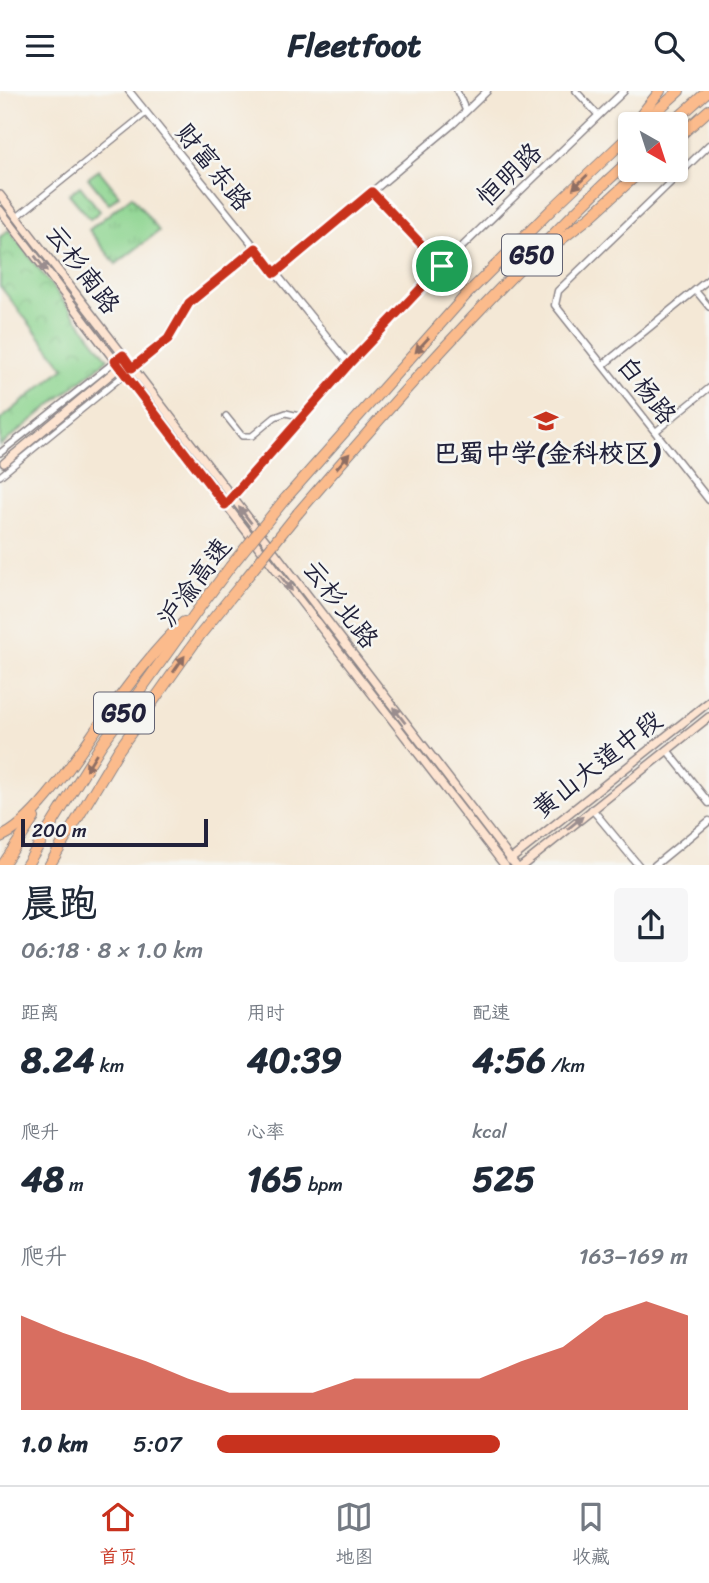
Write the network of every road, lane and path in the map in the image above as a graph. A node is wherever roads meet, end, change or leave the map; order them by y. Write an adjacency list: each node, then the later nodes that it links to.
1 (129, 91): 14 (street, 财富东路)
2 (457, 91): 10 (street)
3 (487, 91): 10 (street)
4 (576, 91): 15 (street)
5 (624, 91): 15 (street, 恒明路)
6 (660, 91): 11 (highway)
7 (679, 91): 12 (highway)
8 (708, 91): 13 (highway)
9 (709, 110): 16 (highway)
10 (467, 111): 22 (street)
11 (643, 112)
12 (655, 112)
13 (684, 112)
14 (146, 113): 25 (street); 26 (street, 财富东路)
15 (598, 115): 27 (street, 恒明路)
16 (688, 128)
17 (618, 145): 19 (highway)
18 (709, 145): 35 (street, 白杨路)
19 (616, 148): 47 (highway, 沪渝高速 / G50, one-way to 47, bridge)
20 (618, 171): 30 (highway, 沪渝高速 / G50)
21 (628, 182): 30 (highway)
22 (372, 192): 27 (street); 28 (street)
23 (0, 195): 25 (main road, 云杉南路)
24 (0, 210): 36 (main road, 云杉南路, one-way to 36)
25 (17, 217): 33 (main road, 云杉南路)
26 (256, 248): 28 (street, 财富东路); 33 (street)
27 (442, 266): 34 (street, 恒明路)
28 (275, 273): 34 (street, 财富东路)
29 (709, 279): 31 (street)
30 (499, 288): 59 (highway, 沪渝高速 / G50, one-way to 30, bridge)
31 (695, 290): 32 (street); 35 (street)
32 (709, 307)
33 (127, 361): 36 (main road); 44 (main road, 云杉北路)
34 (349, 364): 39 (street, 恒明路)
35 (603, 365): 40 (street, 白杨路)
36 (120, 368): 41 (street); 42 (main road); 43 (street); 46 (main road, 云杉北路)
37 (709, 388): 40 (street)
38 (226, 416): 39 (street)
39 (303, 417): 44 (street, 恒明路)
40 (655, 432): 45 (street, 白杨路)
41 (0, 453)
42 (4, 463)
43 (0, 476)
44 (232, 498): 46 (street, 恒明路); 56 (main road, 云杉北路, one-way to 44)
45 (709, 500)
46 (225, 505): 56 (main road, 云杉北路, one-way to 56)
47 (200, 607): 51 (highway); 58 (highway, 沪渝高速 / G50, one-way to 58)
48 (709, 702): 56 (main road, 黄山大道中段)
49 (709, 717): 50 (main road, 黄山大道中段)
50 (667, 750): 52 (street); 53 (main road, 黄山大道中段)
51 (70, 766): 55 (highway); 57 (highway)
52 (709, 803)
53 (592, 809): 60 (main road, 黄山大道中段, one-way to 53); 61 (street)
54 (709, 821): 62 (street)
55 (0, 837)
56 (508, 864)
57 (3, 865)
58 (27, 865)
59 (50, 865)
60 (523, 865)
61 (638, 865)
62 (655, 865)

